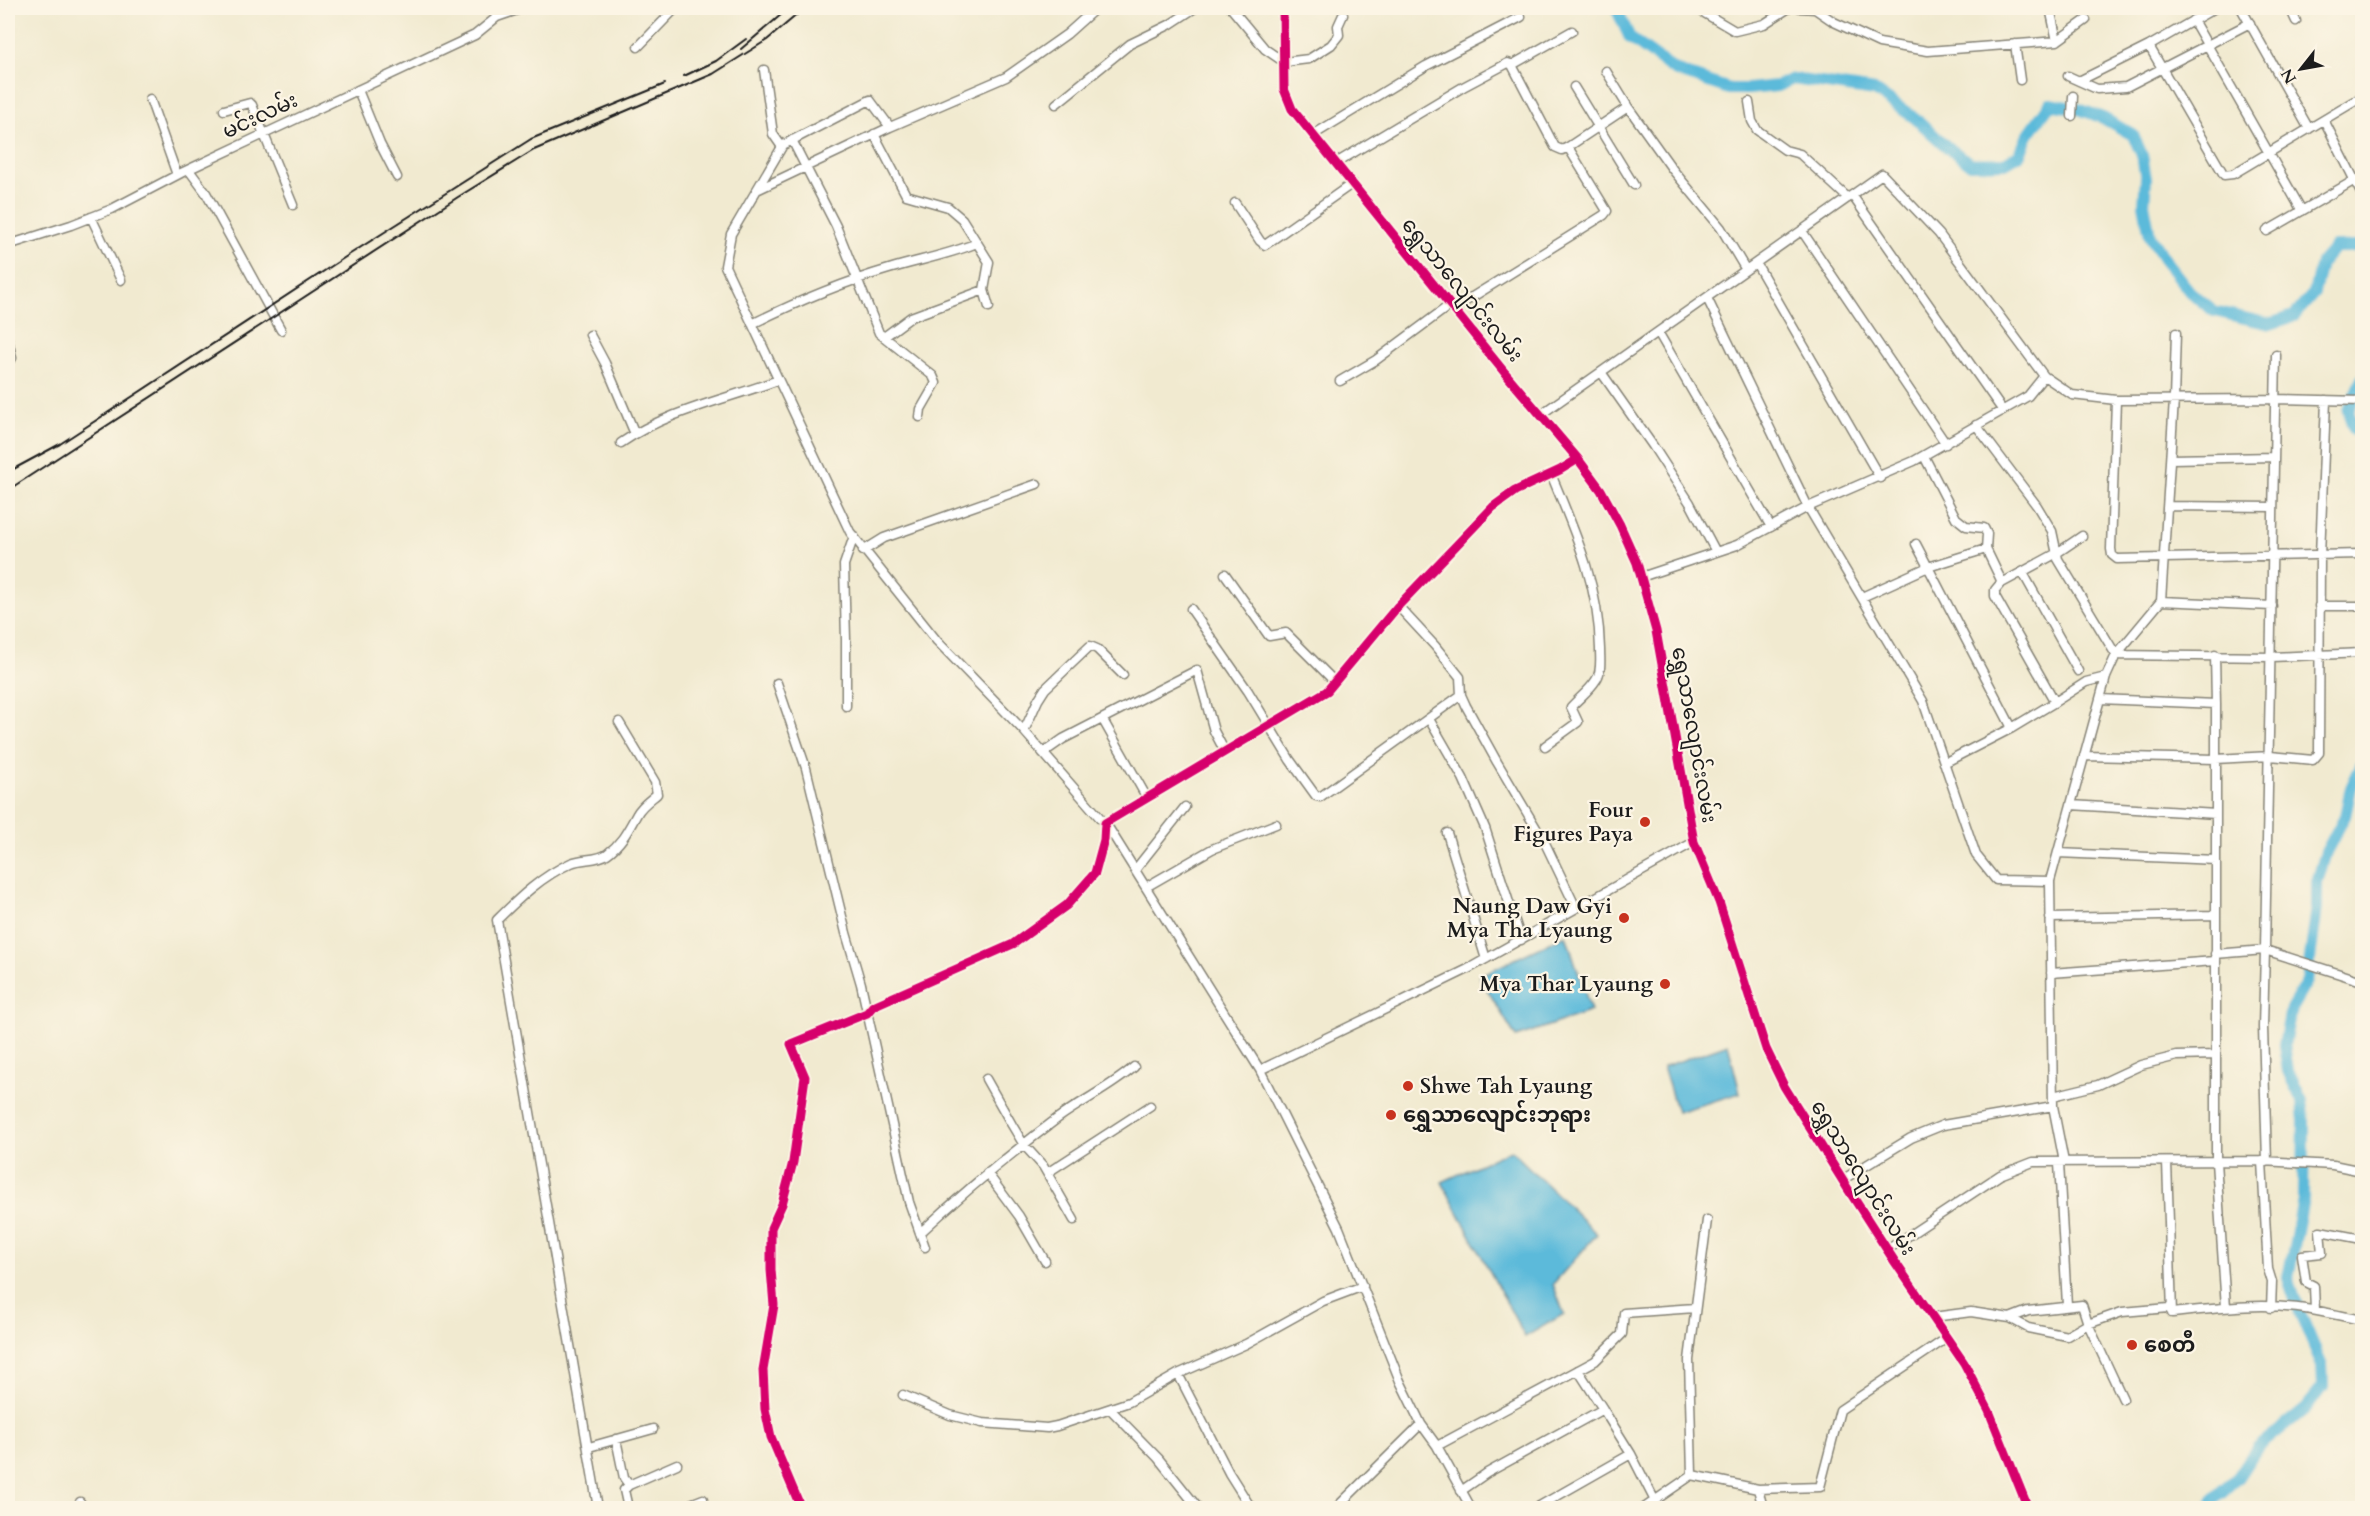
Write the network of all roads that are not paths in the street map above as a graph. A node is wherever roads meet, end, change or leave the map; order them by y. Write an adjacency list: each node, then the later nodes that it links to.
1 (523, 8): 35 (street, မင်းလမ်း)
2 (676, 8): 25 (street)
3 (1096, 8): 45 (street)
4 (1195, 8): 40 (street)
5 (1231, 8): 26 (street)
6 (1283, 8): 26 (street, ရွှေသာလျောင်းလမ်း)
7 (1696, 8): 8 (street)
8 (1789, 8)
9 (1800, 8): 22 (street)
10 (2050, 8): 21 (street)
11 (2215, 8): 17 (street)
12 (2241, 8): 19 (street)
13 (2290, 8): 18 (street)
14 (1343, 15): 26 (street)
15 (1521, 17): 50 (street)
16 (2086, 20): 21 (street)
17 (2193, 20): 23 (street); 24 (street)
18 (2296, 21)
19 (2250, 23): 24 (street); 47 (street)
20 (1572, 32): 27 (street)
21 (2057, 41): 22 (street)
22 (2015, 44): 32 (street)
23 (2149, 46): 28 (street); 33 (street)
24 (2206, 46): 28 (street); 54 (street)
25 (638, 48)
26 (1284, 62): 50 (street, ရွှေသာလျောင်းလမ်း)
27 (1512, 65): 53 (street); 55 (street)
28 (2162, 69): 33 (street); 54 (street)
29 (764, 70): 52 (street)
30 (1606, 71): 41 (street)
31 (2068, 76): 33 (street)
32 (2020, 80)
33 (2079, 81)
34 (1574, 87): 46 (street)
35 (358, 90): 49 (street, မင်းလမ်း); 59 (street)
36 (2073, 96): 43 (street)
37 (2362, 97): 44 (street)
38 (150, 99): 58 (street)
39 (1749, 102): 65 (street)
40 (1056, 104)
41 (1628, 107): 46 (street); 75 (street)
42 (225, 110): 49 (street)
43 (2072, 116)
44 (2324, 120): 47 (street); 60 (street)
45 (890, 127): 48 (street); 51 (street)
46 (1598, 127): 53 (street); 62 (street)
47 (2309, 129): 54 (street)
48 (874, 134): 56 (street); 72 (street)
49 (262, 135): 57 (street, မင်းလမ်း); 67 (street)
50 (1313, 135): 55 (street, ရွှေသာလျောင်းလမ်း)
51 (792, 140): 52 (street); 56 (street)
52 (782, 147): 63 (street)
53 (1568, 147): 81 (street)
54 (2268, 154): 68 (street)
55 (1336, 163): 61 (street, ရွှေသာလျောင်းလမ်း)
56 (807, 166): 63 (street); 76 (street)
57 (189, 170): 58 (street, မင်းလမ်း); 83 (street)
58 (177, 175): 69 (street, မင်းလမ်း)
59 (397, 177)
60 (2355, 180): 64 (street); 68 (street)
61 (1353, 183): 66 (street); 81 (street, ရွှေသာလျောင်းလမ်း)
62 (1634, 185)
63 (759, 189): 82 (street)
64 (2362, 195)
65 (1850, 197): 70 (street); 92 (street); 100 (street)
66 (1235, 202)
67 (293, 205)
68 (2302, 211): 71 (street)
69 (91, 217): 73 (street, မင်းလမ်း); 77 (street)
70 (1802, 231): 74 (street); 106 (street)
71 (2267, 231)
72 (977, 243): 76 (street); 78 (street)
73 (8, 245)
74 (1756, 263): 75 (street); 112 (street)
75 (1746, 270): 79 (street)
76 (857, 279): 82 (street); 87 (street)
77 (121, 280)
78 (984, 290): 80 (street); 87 (street)
79 (1707, 298): 84 (street); 115 (street)
80 (989, 307)
81 (1452, 307): 94 (street); 101 (street, ရွှေသာလျောင်းလမ်း)
82 (752, 324): 93 (street)
83 (281, 330)
84 (1658, 332): 91 (street); 117 (street)
85 (2176, 333): 97 (street)
86 (590, 335): 104 (street)
87 (884, 337): 102 (street)
88 (8, 340): 90 (street)
89 (2276, 355): 95 (street)
90 (12, 358)
91 (1601, 372): 101 (street); 123 (street)
92 (2044, 376): 96 (street); 100 (street)
93 (778, 380): 104 (street); 118 (street)
94 (1340, 381)
95 (2274, 399): 97 (street); 98 (street); 108 (street)
96 (2116, 400): 97 (street); 128 (street)
97 (2174, 400): 110 (street)
98 (2327, 400): 99 (street); 127 (street)
99 (2360, 401)
100 (2002, 411): 103 (street)
101 (1540, 415): 109 (street, ရွှေသာလျောင်းလမ်း)
102 (920, 417)
103 (1976, 425): 106 (street); 124 (street)
104 (635, 434): 105 (street)
105 (621, 443)
106 (1946, 444): 107 (street)
107 (1924, 456): 112 (street); 121 (street)
108 (2274, 457): 110 (street); 116 (street)
109 (1578, 459): 111 (street); 132 (street, ရွှေသာလျောင်းလမ်း)
110 (2171, 459): 114 (street)
111 (1551, 474): 136 (street); 162 (street)
112 (1880, 478): 115 (street)
113 (1037, 484): 122 (street)
114 (2168, 506): 116 (street); 128 (street)
115 (1808, 507): 117 (street); 134 (street)
116 (2273, 507): 126 (street)
117 (1771, 527): 123 (street)
118 (854, 536): 122 (street); 155 (street)
119 (2082, 536): 124 (street)
120 (1916, 544): 129 (street)
121 (1986, 549): 129 (street); 133 (street)
122 (863, 551): 161 (street)
123 (1716, 552): 132 (street)
124 (2057, 553): 130 (street); 143 (street)
125 (2362, 554): 127 (street)
126 (2273, 556): 127 (street); 128 (street); 137 (street)
127 (2320, 556): 138 (street)
128 (2164, 558): 135 (street)
129 (1928, 567): 134 (street); 160 (street)
130 (2023, 573): 133 (street); 146 (street)
131 (1225, 574): 149 (street)
132 (1641, 577): 176 (street, ရွှေသာလျောင်းလမ်း)
133 (2000, 584): 153 (street)
134 (1862, 597): 168 (street)
135 (2162, 601): 137 (street); 143 (street)
136 (1398, 606): 149 (street); 151 (street)
137 (2272, 606): 145 (street)
138 (2319, 606): 139 (street); 142 (street)
139 (2362, 606)
140 (1191, 609): 159 (street)
141 (2362, 653): 142 (street)
142 (2319, 654): 145 (street); 166 (street)
143 (2116, 655): 144 (street); 148 (street)
144 (2216, 655): 145 (street); 154 (street)
145 (2272, 657): 166 (street)
146 (2078, 671)
147 (1123, 675): 161 (street)
148 (2106, 677): 152 (street); 153 (street)
149 (1335, 682): 159 (street)
150 (777, 683): 191 (street)
151 (1461, 695): 156 (street); 182 (street)
152 (2100, 699): 154 (street); 165 (street)
153 (2055, 702): 160 (street)
154 (2216, 704): 167 (street)
155 (846, 706)
156 (1428, 719): 159 (street); 185 (street)
157 (1103, 720): 163 (street); 164 (street); 169 (street)
158 (619, 722): 237 (street)
159 (1270, 725): 163 (street)
160 (2012, 728): 168 (street)
161 (1024, 731): 164 (street)
162 (1545, 746)
163 (1225, 752): 169 (street)
164 (1043, 753): 173 (street)
165 (2084, 756): 167 (street); 170 (street)
166 (2270, 756): 167 (street); 186 (street)
167 (2216, 759): 172 (street)
168 (1944, 763): 180 (street)
169 (1147, 798): 173 (street)
170 (2071, 806): 172 (street); 177 (street)
171 (1185, 807): 179 (street)
172 (2216, 814): 178 (street)
173 (1105, 824): 179 (street); 191 (street)
174 (1276, 824): 181 (street)
175 (1447, 833): 188 (street)
176 (1694, 842): 182 (street); 207 (street, ရွှေသာလျောင်းလမ်း)
177 (2058, 853): 178 (street); 180 (street)
178 (2216, 860): 183 (street)
179 (1135, 870): 181 (street)
180 (2050, 881): 184 (street)
181 (1146, 887): 194 (street)
182 (1576, 908): 185 (street)
183 (2216, 915): 184 (street); 187 (street)
184 (2050, 918): 189 (street)
185 (1521, 940): 188 (street)
186 (2265, 950): 187 (street); 190 (street); 200 (street)
187 (2215, 958): 189 (street); 192 (street)
188 (1486, 959): 194 (street)
189 (2051, 973): 196 (street)
190 (2362, 981)
191 (867, 1013): 210 (street); 249 (street)
192 (2216, 1055): 196 (street); 203 (street)
193 (1134, 1067): 199 (street)
194 (1260, 1070): 215 (street)
195 (986, 1079): 199 (street)
196 (2053, 1096): 198 (street)
197 (1150, 1106): 206 (street)
198 (2053, 1106): 201 (street); 207 (street)
199 (1024, 1145): 205 (street); 206 (street)
200 (2264, 1161): 203 (street); 204 (street); 219 (street)
201 (2062, 1162): 202 (street); 213 (street); 216 (street)
202 (2168, 1162): 203 (street); 221 (street)
203 (2216, 1162): 217 (street)
204 (2362, 1171)
205 (987, 1173): 210 (street); 214 (street)
206 (1047, 1173): 208 (street)
207 (1842, 1180): 213 (street, ရွှေသာလျောင်းလမ်း)
208 (1074, 1220)
209 (1707, 1220): 218 (street)
210 (920, 1233): 212 (street)
211 (2362, 1239): 220 (street)
212 (925, 1247)
213 (1887, 1250): 222 (street, ရွှေသာလျောင်းလမ်း)
214 (1046, 1261)
215 (1363, 1286): 228 (street); 233 (street)
216 (2067, 1305): 223 (street); 225 (street)
217 (2226, 1307): 219 (street); 221 (street)
218 (1695, 1308): 227 (street); 240 (street)
219 (2271, 1308): 220 (street)
220 (2313, 1310): 224 (street)
221 (2172, 1313): 225 (street)
222 (1933, 1317): 223 (street); 226 (street, ရွှေသာလျောင်းလမ်း)
223 (2010, 1318): 225 (street)
224 (2362, 1320)
225 (2088, 1324): 230 (street)
226 (1947, 1338): 242 (street); 257 (street, ရွှေသာလျောင်းလမ်း)
227 (1578, 1370): 232 (street); 236 (street)
228 (1178, 1374): 231 (street); 251 (street)
229 (903, 1395): 231 (street)
230 (2123, 1399)
231 (1110, 1409): 250 (street)
232 (1603, 1409): 238 (street); 243 (street)
233 (1421, 1424): 236 (street); 252 (street)
234 (653, 1429): 235 (street)
235 (616, 1439): 237 (street); 241 (street)
236 (1437, 1446): 243 (street)
237 (589, 1447): 246 (street)
238 (1631, 1454): 245 (street); 254 (street)
239 (677, 1464): 241 (street)
240 (1692, 1475): 242 (street); 245 (street)
241 (629, 1485): 247 (street)
242 (1758, 1490): 256 (street)
243 (1461, 1491): 253 (street)
244 (703, 1499): 248 (street)
245 (1655, 1501): 255 (street)
246 (598, 1509)
247 (628, 1509)
248 (680, 1509)
249 (801, 1509)
250 (1198, 1509)
251 (1251, 1509)
252 (1336, 1509)
253 (1471, 1509)
254 (1536, 1509)
255 (1644, 1509)
256 (1763, 1509)
257 (2028, 1509)

